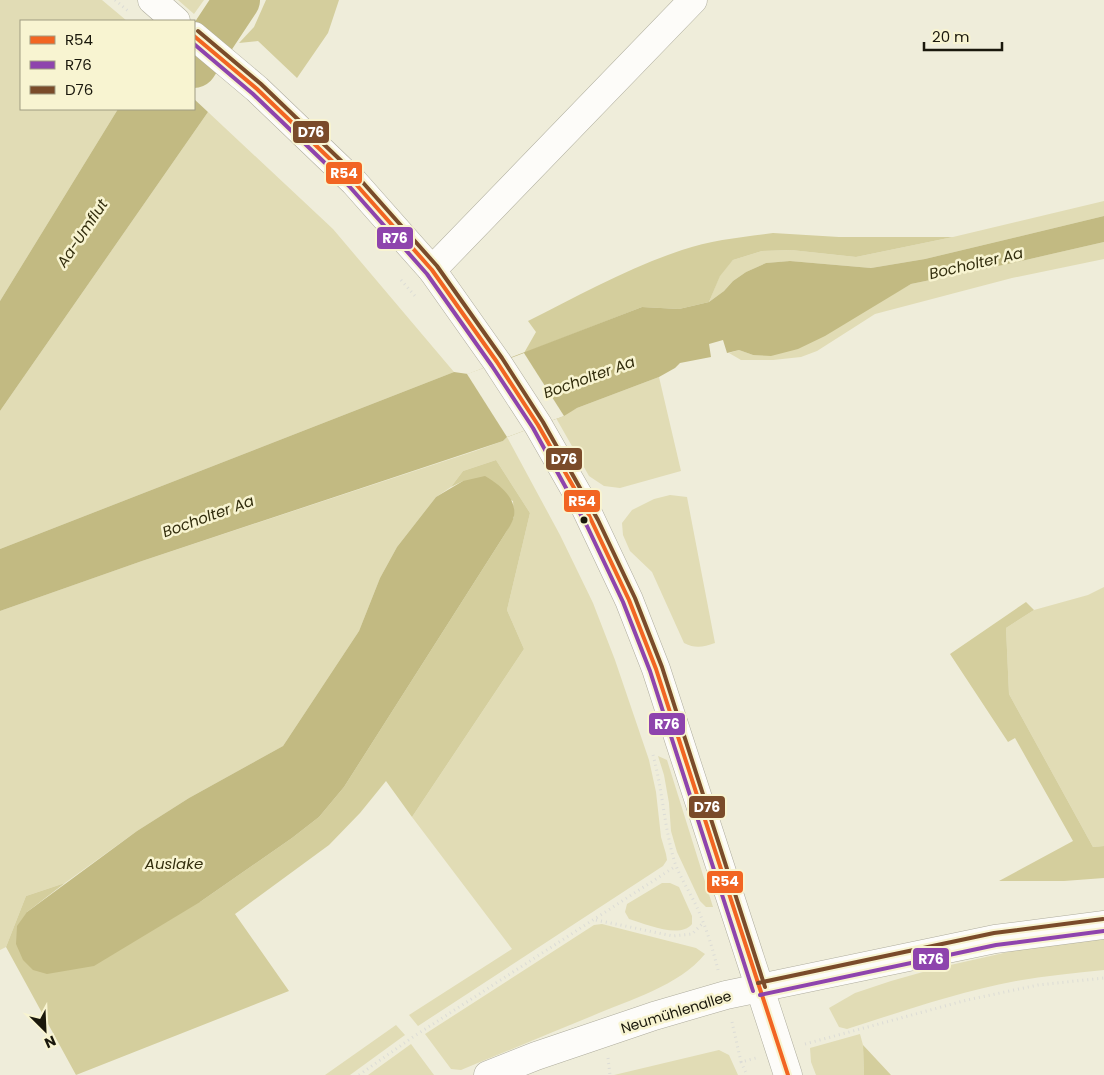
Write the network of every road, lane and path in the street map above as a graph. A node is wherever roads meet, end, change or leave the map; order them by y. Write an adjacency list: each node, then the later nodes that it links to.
1 (152, 0): 3 (main road)
2 (693, 0): 5 (main road)
3 (175, 20)
4 (195, 37): 5 (main road)
5 (432, 270): 14 (main road)
6 (396, 273): 7 (path)
7 (420, 303)
8 (651, 748): 9 (path)
9 (676, 866): 10 (path); 11 (path)
10 (596, 920): 11 (path); 18 (path)
11 (703, 923): 15 (path)
12 (1104, 925): 14 (main road, Neumühlenallee)
13 (1104, 978): 17 (path)
14 (759, 989): 15 (main road, Neumühlenallee); 17 (main road)
15 (726, 995): 16 (path); 19 (main road, Neumühlenallee)
16 (741, 1062): 17 (path); 20 (path)
17 (784, 1063)
18 (359, 1075)
19 (488, 1075)
20 (747, 1075)

